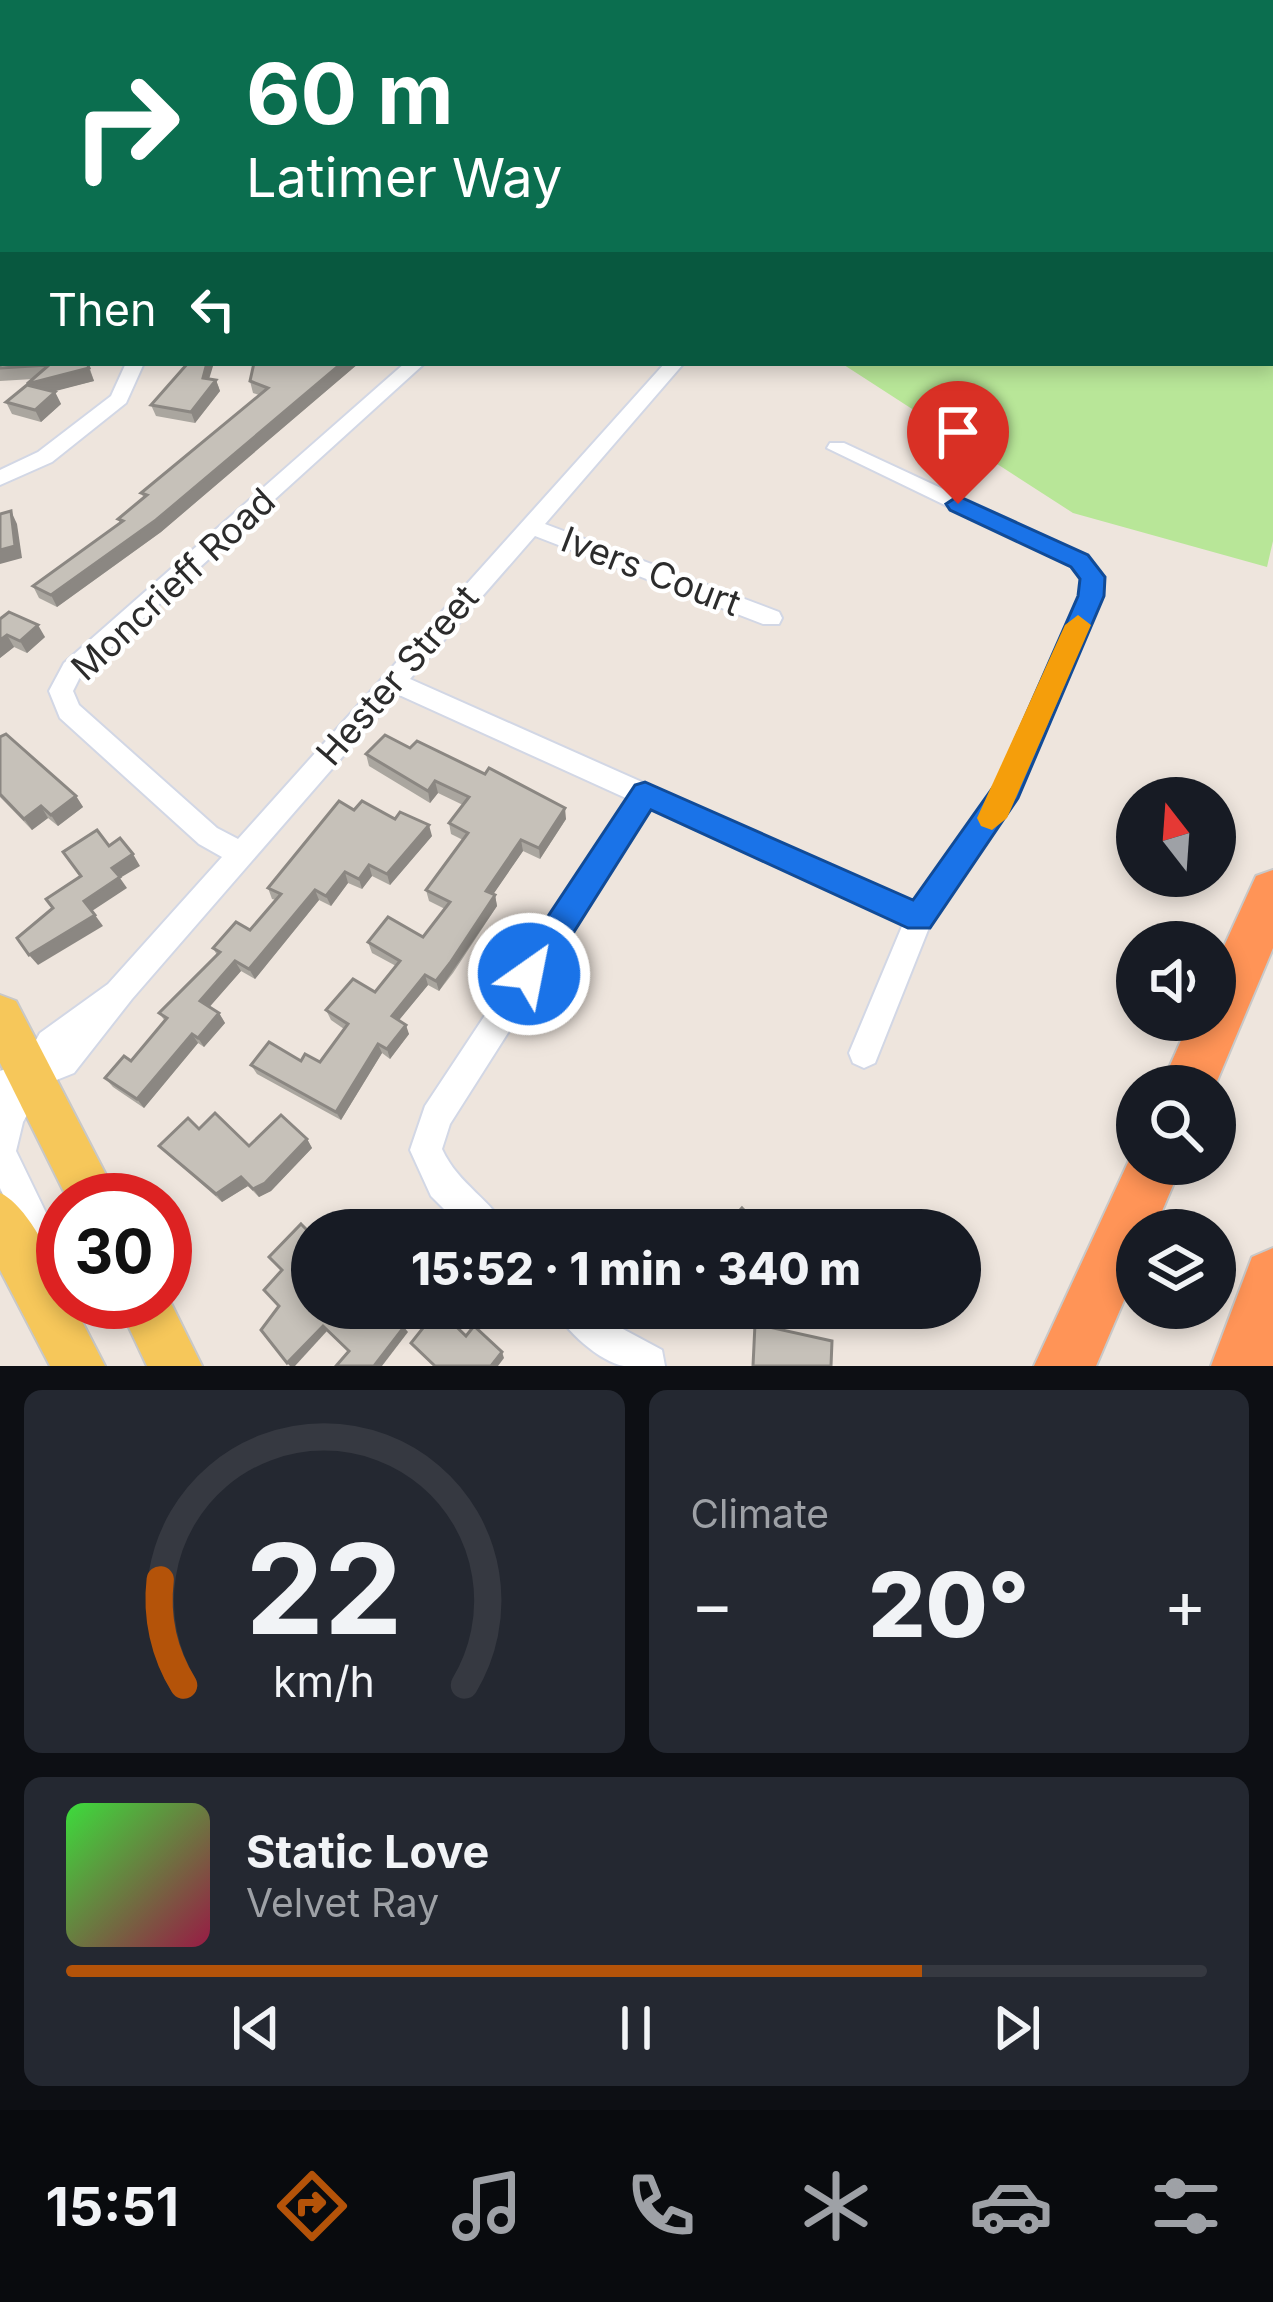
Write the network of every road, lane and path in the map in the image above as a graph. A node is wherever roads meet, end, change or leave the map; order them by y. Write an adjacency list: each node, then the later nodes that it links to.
1 (134, 366): 5 (street)
2 (413, 366): 10 (street, Moncrieff Road)
3 (672, 366): 6 (street, Hester Street)
4 (837, 448): 12 (street)
5 (0, 478)
6 (530, 526): 7 (street, Ivers Court); 8 (street, Hester Street)
7 (771, 618)
8 (391, 681): 9 (street); 10 (street, Hester Street)
9 (645, 794): 12 (street); 19 (street)
10 (241, 854): 16 (street, Hester Street)
11 (1273, 890): 15 (highway)
12 (919, 918): 14 (street)
13 (0, 1016): 16 (main road)
14 (864, 1052)
15 (1197, 1065)
16 (17, 1082): 17 (main road); 21 (street, Hester Street)
17 (76, 1173)
18 (1145, 1185): 29 (highway)
19 (467, 1209)
20 (0, 1218): 27 (main road)
21 (36, 1228)
22 (1273, 1277): 30 (highway)
23 (73, 1329): 27 (street)
24 (156, 1329): 28 (main road)
25 (596, 1329): 26 (street)
26 (650, 1364)
27 (78, 1366)
28 (175, 1366)
29 (1065, 1366)
30 (1242, 1366)

